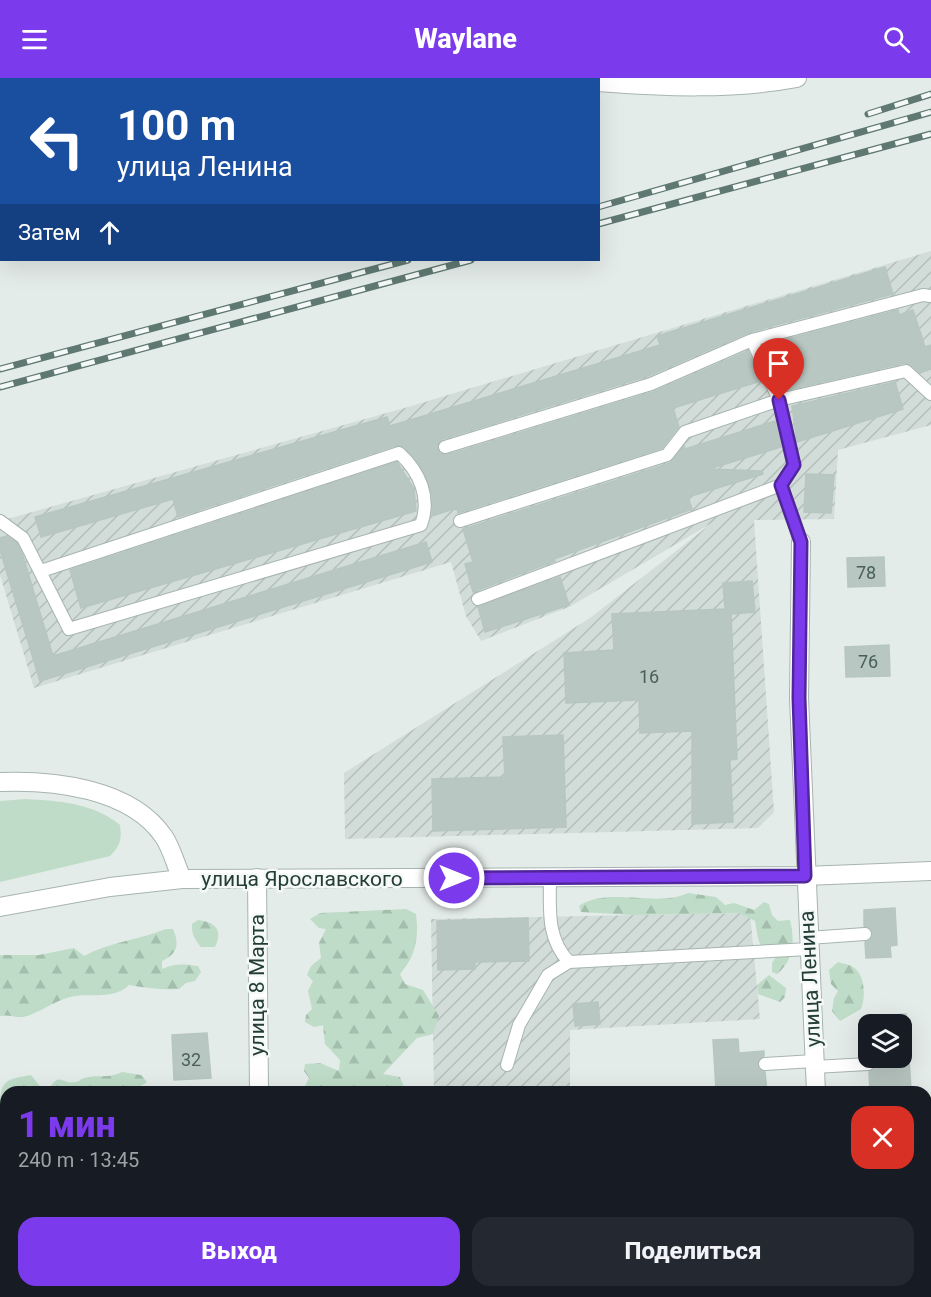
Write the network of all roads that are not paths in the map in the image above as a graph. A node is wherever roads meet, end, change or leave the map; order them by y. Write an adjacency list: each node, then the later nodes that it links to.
1 (797, 78): 2 (street)
2 (600, 82)
3 (931, 296): 4 (lane)
4 (752, 340): 6 (lane); 7 (lane)
5 (931, 394): 6 (lane)
6 (779, 400): 8 (lane); 10 (lane)
7 (445, 447)
8 (781, 485): 11 (lane); 13 (lane)
9 (0, 521): 12 (lane)
10 (460, 521)
11 (801, 542): 16 (street, улица Ленина)
12 (40, 571): 12 (lane)
13 (478, 599)
14 (0, 782): 19 (street)
15 (931, 871): 16 (street, улица Ярославского)
16 (805, 876): 17 (street, улица Ярославского); 22 (street, улица Ленина)
17 (550, 877): 18 (street, улица Ярославского); 23 (lane)
18 (257, 878): 19 (street, улица Ярославского); 28 (street, улица 8 Марта)
19 (182, 879): 20 (street, улица Ярославского)
20 (0, 907)
21 (865, 934): 22 (lane)
22 (808, 943): 23 (lane); 25 (street, улица Ленина)
23 (569, 962): 27 (lane)
24 (765, 1064): 25 (lane)
25 (814, 1064): 26 (lane); 29 (street, улица Ленина)
26 (858, 1064)
27 (507, 1065)
28 (259, 1086)
29 (816, 1086)

